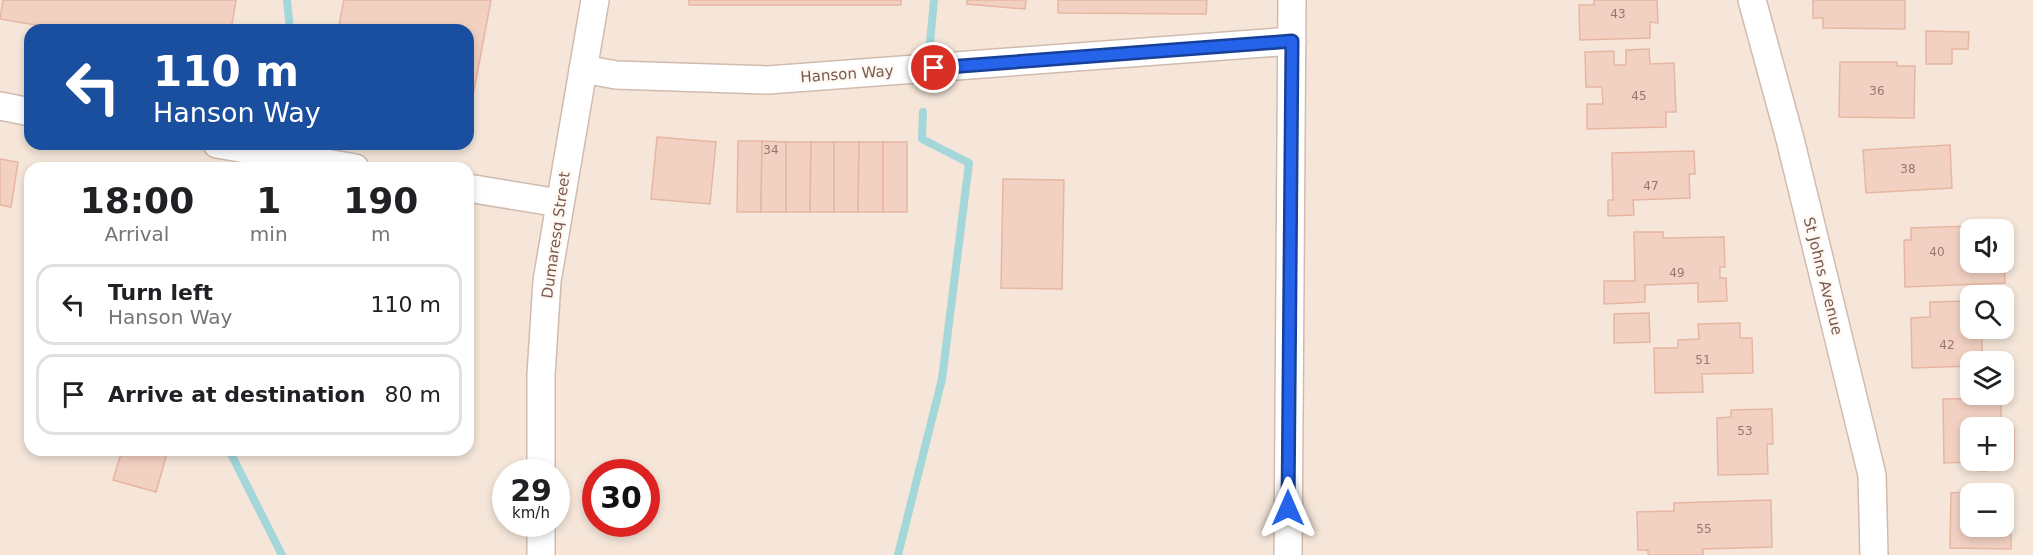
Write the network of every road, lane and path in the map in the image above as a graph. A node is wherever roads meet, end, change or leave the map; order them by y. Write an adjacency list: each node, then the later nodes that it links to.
1 (595, 0): 5 (street, Dumaresq Street)
2 (1292, 0): 4 (street)
3 (1752, 0): 16 (street, St Johns Avenue)
4 (1292, 41): 5 (street, Hanson Way); 15 (street)
5 (583, 69): 11 (street, Dumaresq Street)
6 (0, 106): 7 (street)
7 (24, 111)
8 (252, 150): 9 (street)
9 (320, 162)
10 (474, 189): 11 (street)
11 (559, 203): 12 (street, Dumaresq Street)
12 (542, 459)
13 (542, 537): 14 (street)
14 (542, 555)
15 (1288, 555)
16 (1874, 555)

